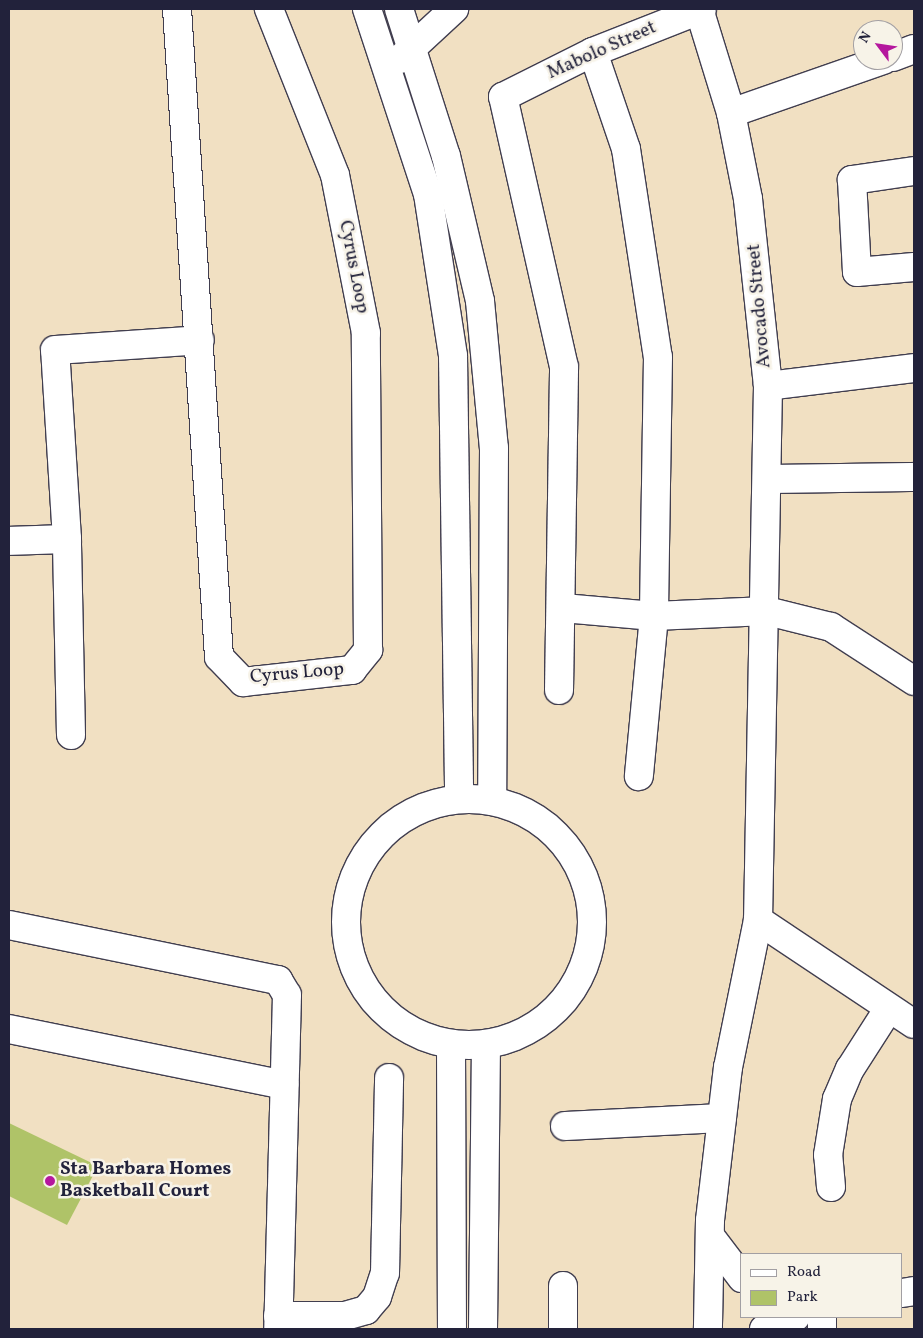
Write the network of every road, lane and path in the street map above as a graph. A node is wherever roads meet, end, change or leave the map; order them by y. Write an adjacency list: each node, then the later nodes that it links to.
1 (177, 9): 14 (street, Cyrus Loop)
2 (269, 9): 14 (street, Cyrus Loop)
3 (367, 9): 9 (street)
4 (399, 9): 7 (street)
5 (454, 9): 7 (street)
6 (700, 9): 8 (street, Mabolo Street); 11 (street, Avocado Street)
7 (411, 49): 9 (street); 21 (street)
8 (593, 52): 23 (street, Mabolo Street); 25 (street)
9 (387, 70): 22 (street)
10 (854, 70): 11 (street)
11 (730, 112): 16 (street, Avocado Street)
12 (914, 171): 13 (street)
13 (914, 267)
14 (200, 340): 19 (street)
15 (914, 368): 16 (street)
16 (768, 386): 18 (street, Avocado Street)
17 (914, 477): 18 (street)
18 (767, 479): 24 (street, Avocado Street)
19 (67, 539): 20 (street); 28 (street)
20 (9, 540)
21 (493, 586): 22 (street); 31 (street)
22 (458, 587): 30 (street)
23 (563, 608): 25 (street); 27 (street)
24 (767, 611): 25 (street); 26 (street); 32 (street, Avocado Street)
25 (654, 616): 29 (street)
26 (914, 681)
27 (559, 690)
28 (71, 736)
29 (639, 776)
30 (459, 799): 31 (street); 37 (street)
31 (492, 801): 38 (street)
32 (758, 920): 34 (street); 41 (street, Avocado Street)
33 (9, 925): 40 (street)
34 (889, 1008): 35 (street); 43 (street)
35 (914, 1024)
36 (9, 1029): 40 (street)
37 (451, 1045): 38 (street); 49 (street)
38 (486, 1045): 50 (street)
39 (388, 1078): 48 (street)
40 (284, 1085): 48 (street)
41 (722, 1118): 42 (street); 44 (street, Avocado Street)
42 (565, 1126)
43 (831, 1187)
44 (710, 1236): 45 (street); 52 (street, Avocado Street)
45 (740, 1275)
46 (563, 1286): 51 (street)
47 (793, 1318): 53 (street)
48 (278, 1323)
49 (452, 1329)
50 (483, 1329)
51 (563, 1329)
52 (708, 1329)
53 (764, 1329)

